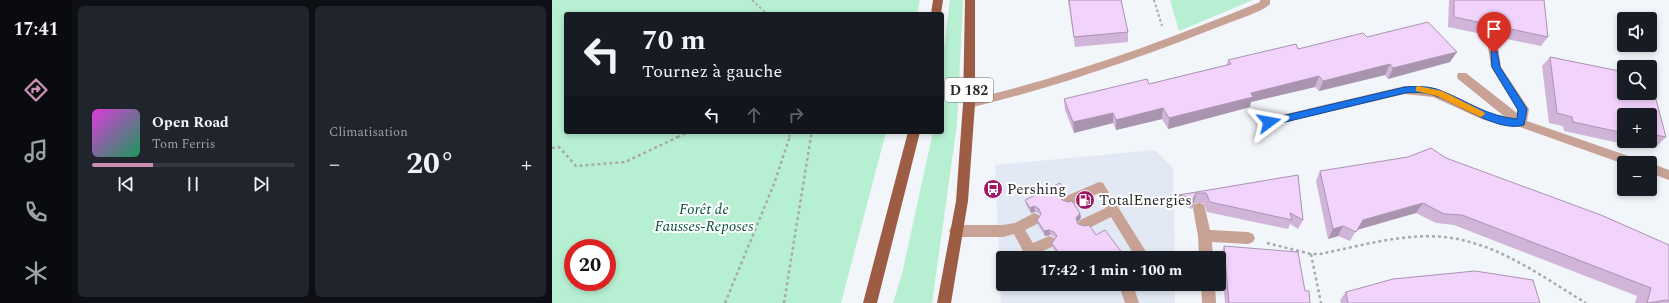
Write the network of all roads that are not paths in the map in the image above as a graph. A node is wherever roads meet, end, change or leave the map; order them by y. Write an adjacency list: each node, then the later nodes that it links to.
1 (938, 0): 4 (main road)
2 (970, 0): 7 (main road, D 182)
3 (1265, 0): 7 (lane)
4 (936, 12)
5 (1492, 40): 9 (lane)
6 (1462, 76): 9 (lane)
7 (969, 104): 20 (main road, D 182)
8 (1269, 122): 9 (lane)
9 (1521, 123): 11 (lane)
10 (913, 134): 28 (main road)
11 (1617, 156)
12 (1657, 171): 13 (lane)
13 (1669, 175)
14 (1069, 201): 16 (lane)
15 (1199, 208): 21 (lane)
16 (1114, 210): 18 (lane); 24 (lane)
17 (1034, 219): 19 (lane)
18 (1085, 224)
19 (1017, 228): 20 (lane); 23 (lane)
20 (956, 231): 29 (main road, D 182)
21 (1205, 236): 22 (lane); 25 (lane)
22 (1248, 238)
23 (1049, 242)
24 (1139, 251)
25 (1206, 251)
26 (1128, 291): 30 (lane)
27 (1208, 291): 31 (lane)
28 (870, 303)
29 (944, 303)
30 (1132, 303)
31 (1209, 303)

